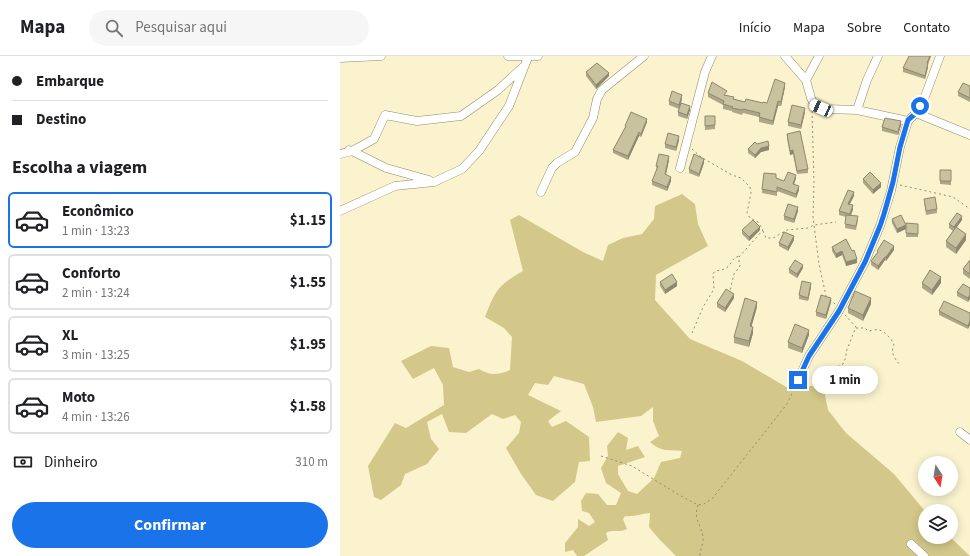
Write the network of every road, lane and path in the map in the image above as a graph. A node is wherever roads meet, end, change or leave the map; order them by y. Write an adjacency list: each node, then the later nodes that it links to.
1 (381, 56): 11 (street)
2 (508, 56): 10 (street)
3 (538, 56): 10 (street)
4 (644, 56): 26 (street)
5 (712, 56): 19 (street)
6 (785, 56): 13 (street)
7 (819, 56): 13 (street)
8 (878, 56): 15 (street)
9 (940, 56): 16 (street)
10 (528, 57): 12 (street)
11 (340, 58)
12 (525, 65): 21 (street); 24 (street)
13 (806, 80): 14 (street)
14 (814, 104): 15 (street); 30 (path)
15 (857, 110): 17 (street)
16 (916, 113): 17 (street); 18 (street)
17 (908, 120): 25 (street)
18 (970, 135)
19 (687, 140): 23 (street); 31 (path)
20 (340, 149): 21 (street)
21 (352, 150): 22 (street); 24 (street)
22 (340, 154)
23 (680, 168)
24 (434, 182): 28 (street)
25 (893, 182): 27 (path); 34 (street)
26 (541, 192)
27 (970, 209)
28 (340, 211)
29 (836, 222): 30 (path)
30 (814, 225): 31 (path); 34 (path)
31 (763, 230): 32 (path)
32 (740, 256): 33 (path); 36 (path)
33 (730, 294)
34 (839, 311): 35 (path); 38 (street)
35 (856, 328): 37 (path); 38 (path)
36 (692, 333)
37 (901, 366)
38 (798, 380): 42 (path)
39 (960, 432): 40 (street)
40 (970, 440)
41 (601, 456): 42 (path)
42 (698, 505): 44 (path)
43 (911, 544): 45 (street)
44 (700, 556)
45 (924, 556)

